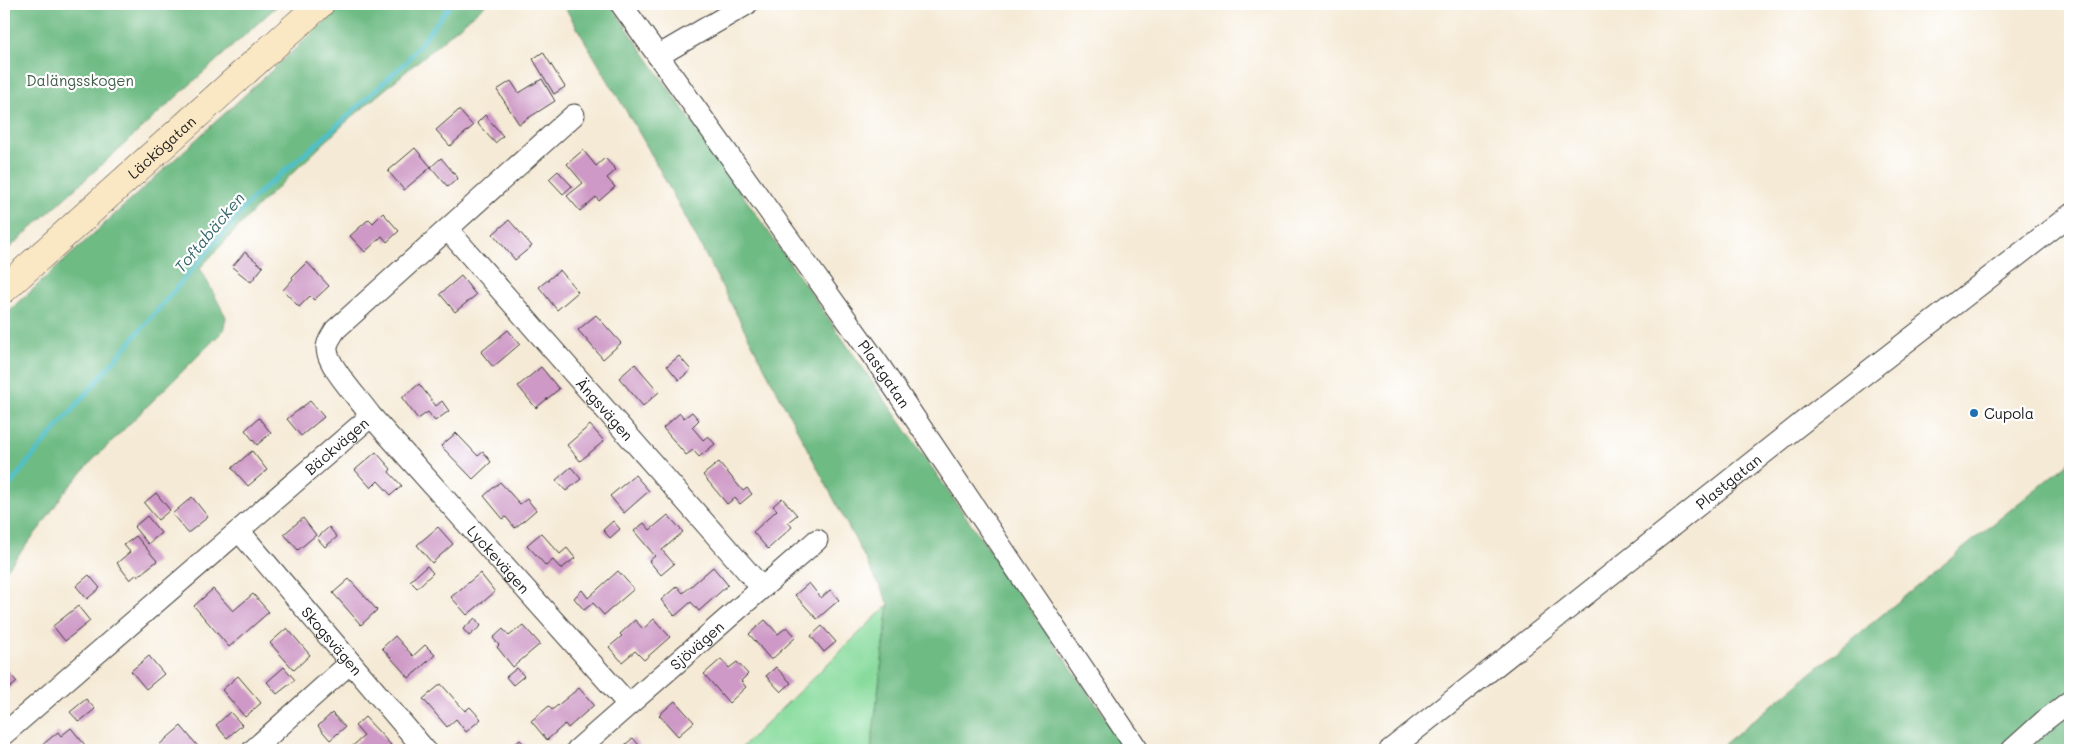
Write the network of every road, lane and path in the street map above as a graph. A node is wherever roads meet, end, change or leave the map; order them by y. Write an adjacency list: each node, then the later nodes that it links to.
1 (320, 4): 8 (main road, Läckögatan)
2 (620, 4): 4 (street, Plastgatan)
3 (747, 4): 4 (street)
4 (658, 56): 20 (street, Plastgatan)
5 (574, 115): 7 (street, Bäckvägen)
6 (2070, 214): 21 (street, Plastgatan)
7 (448, 230): 9 (street, Bäckvägen); 12 (street, Ängsvägen)
8 (4, 289)
9 (372, 416): 10 (street, Bäckvägen); 15 (street, Lyckevägen)
10 (239, 532): 13 (street, Skogsvägen); 16 (street, Bäckvägen)
11 (817, 540): 12 (street, Sjövägen)
12 (761, 587): 15 (street, Sjövägen)
13 (350, 664): 17 (street); 18 (street, Skogsvägen)
14 (2070, 701): 22 (street)
15 (628, 704): 19 (street, Sjövägen)
16 (4, 734)
17 (253, 750)
18 (425, 750)
19 (577, 750)
20 (1138, 750)
21 (1390, 750)
22 (2012, 750)

